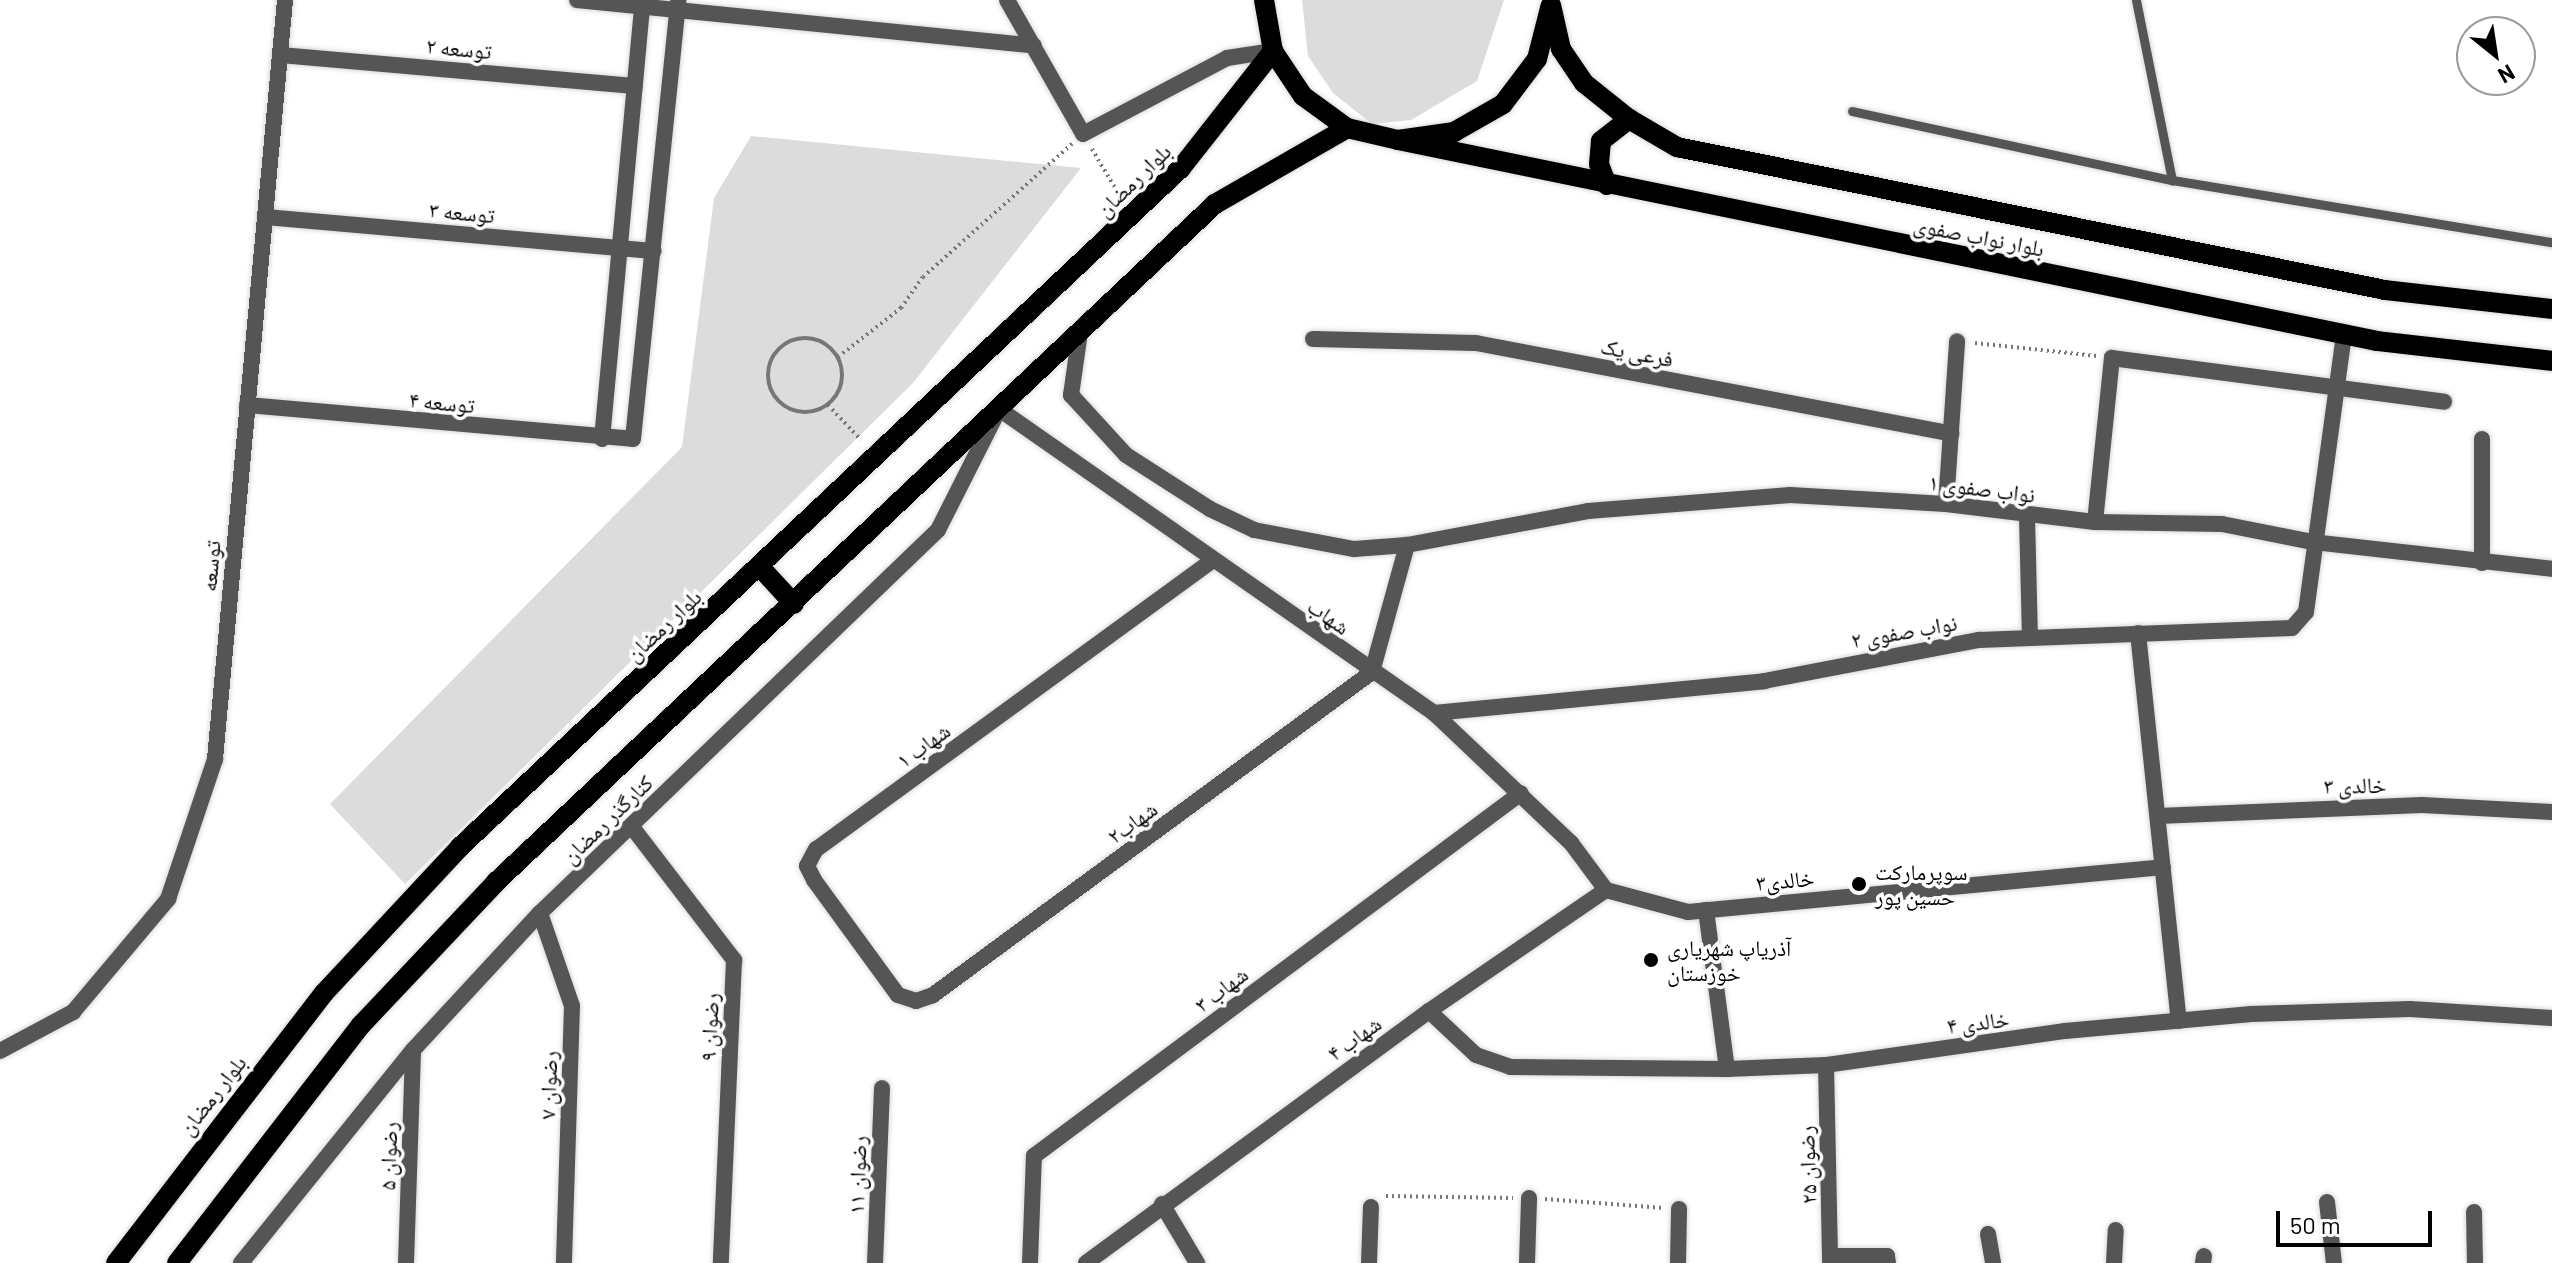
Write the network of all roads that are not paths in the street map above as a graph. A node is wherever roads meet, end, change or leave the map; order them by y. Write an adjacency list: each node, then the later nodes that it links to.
1 (285, 0): 11 (street, توسعه)
2 (577, 0): 7 (street)
3 (1007, 0): 9 (street)
4 (1264, 0): 10 (main road)
5 (2136, 0): 17 (lane)
6 (1551, 2): 14 (main road, بلوار نواب صفوی); 16 (main road)
7 (643, 3): 8 (street); 12 (street)
8 (677, 5): 9 (street); 22 (street)
9 (1034, 46): 10 (street)
10 (1273, 51): 15 (main road); 43 (main road, بلوار رمضان)
11 (280, 55): 12 (street, توسعه ۲); 19 (street, توسعه)
12 (635, 86): 21 (street)
13 (1852, 111): 17 (lane)
14 (1629, 119): 18 (main road); 23 (main road, بلوار نواب صفوی)
15 (1347, 128): 16 (main road, بلوار نواب صفوی); 24 (main road)
16 (1398, 140): 18 (main road, بلوار نواب صفوی)
17 (2172, 180): 20 (lane)
18 (1607, 185): 25 (main road, بلوار نواب صفوی)
19 (265, 217): 21 (street, توسعه ۳); 31 (street, توسعه)
20 (2552, 242)
21 (620, 248): 22 (street, توسعه ۳); 34 (street)
22 (654, 251): 34 (street, توسعه ۴)
23 (2552, 309)
24 (1080, 332): 32 (main road); 40 (street, نواب صفوی ۱)
25 (2344, 334): 28 (main road, بلوار نواب صفوی); 29 (street, نواب صفوی ۲)
26 (1313, 339): 33 (street, فرعی یک)
27 (1957, 341): 33 (street)
28 (2552, 361)
29 (2336, 385): 30 (street); 38 (street); 39 (street, نواب صفوی ۲)
30 (2444, 402)
31 (247, 405): 34 (street, توسعه ۴); 63 (street, توسعه)
32 (999, 409): 41 (street, شهاب); 45 (main road); 53 (street, کنارگذر رمضان)
33 (1951, 434): 36 (street)
34 (602, 439)
35 (2482, 439): 42 (street)
36 (1946, 504): 37 (street, نواب صفوی ۱); 40 (street, نواب صفوی ۱)
37 (2027, 516): 38 (street, نواب صفوی ۱); 47 (street)
38 (2095, 522): 39 (street, نواب صفوی ۱)
39 (2313, 542): 42 (street, نواب صفوی ۱); 46 (street, نواب صفوی ۲)
40 (1407, 545): 48 (street)
41 (1213, 560): 48 (street, شهاب); 58 (street, شهاب ۱)
42 (2482, 563): 44 (street, نواب صفوی ۱)
43 (760, 567): 45 (main road); 77 (main road, بلوار رمضان)
44 (2552, 569)
45 (794, 604): 78 (main road)
46 (2138, 633): 47 (street, نواب صفوی ۲); 52 (street)
47 (2030, 636): 49 (street, نواب صفوی ۲)
48 (1372, 672): 49 (street, شهاب); 58 (street, شهاب۲)
49 (1434, 713): 50 (street, شهاب)
50 (1521, 793): 55 (street, شهاب); 83 (street, شهاب ۳)
51 (2552, 812): 52 (street, خالدی ۳)
52 (2158, 816): 54 (street)
53 (632, 827): 57 (street, کنارگذر رمضان); 81 (street, رضوان ۹)
54 (2163, 867): 56 (street, خالدی۳); 61 (street)
55 (1606, 890): 56 (street, خالدی۳); 59 (street, شهاب ۴)
56 (1706, 910): 65 (street)
57 (540, 913): 62 (street, کنارگذر رمضان); 80 (street, رضوان ۷)
58 (916, 1001)
59 (1429, 1011): 65 (street, خالدی ۴); 69 (street, شهاب ۴)
60 (2552, 1018): 61 (street, خالدی ۴)
61 (2179, 1021): 64 (street, خالدی ۴)
62 (413, 1050): 75 (street, کنارگذر رمضان); 79 (street, رضوان ۵)
63 (0, 1051)
64 (1826, 1065): 65 (street, خالدی ۴); 76 (street, رضوان ۲۵)
65 (1727, 1069)
66 (882, 1088): 82 (street, رضوان ۱۱)
67 (1529, 1198): 87 (street)
68 (2327, 1202): 92 (street)
69 (1162, 1204): 84 (street, شهاب ۴); 85 (street)
70 (1371, 1207): 86 (street)
71 (1679, 1209): 88 (street)
72 (2474, 1212): 93 (street)
73 (2116, 1230): 91 (street)
74 (1988, 1234): 90 (street)
75 (247, 1259)
76 (1830, 1260): 89 (street)
77 (116, 1263)
78 (177, 1263)
79 (406, 1263)
80 (564, 1263)
81 (721, 1263)
82 (875, 1263)
83 (1030, 1263)
84 (1086, 1263)
85 (1197, 1263)
86 (1369, 1263)
87 (1527, 1263)
88 (1678, 1263)
89 (1888, 1263)
90 (1993, 1263)
91 (2114, 1263)
92 (2334, 1263)
93 (2475, 1263)

